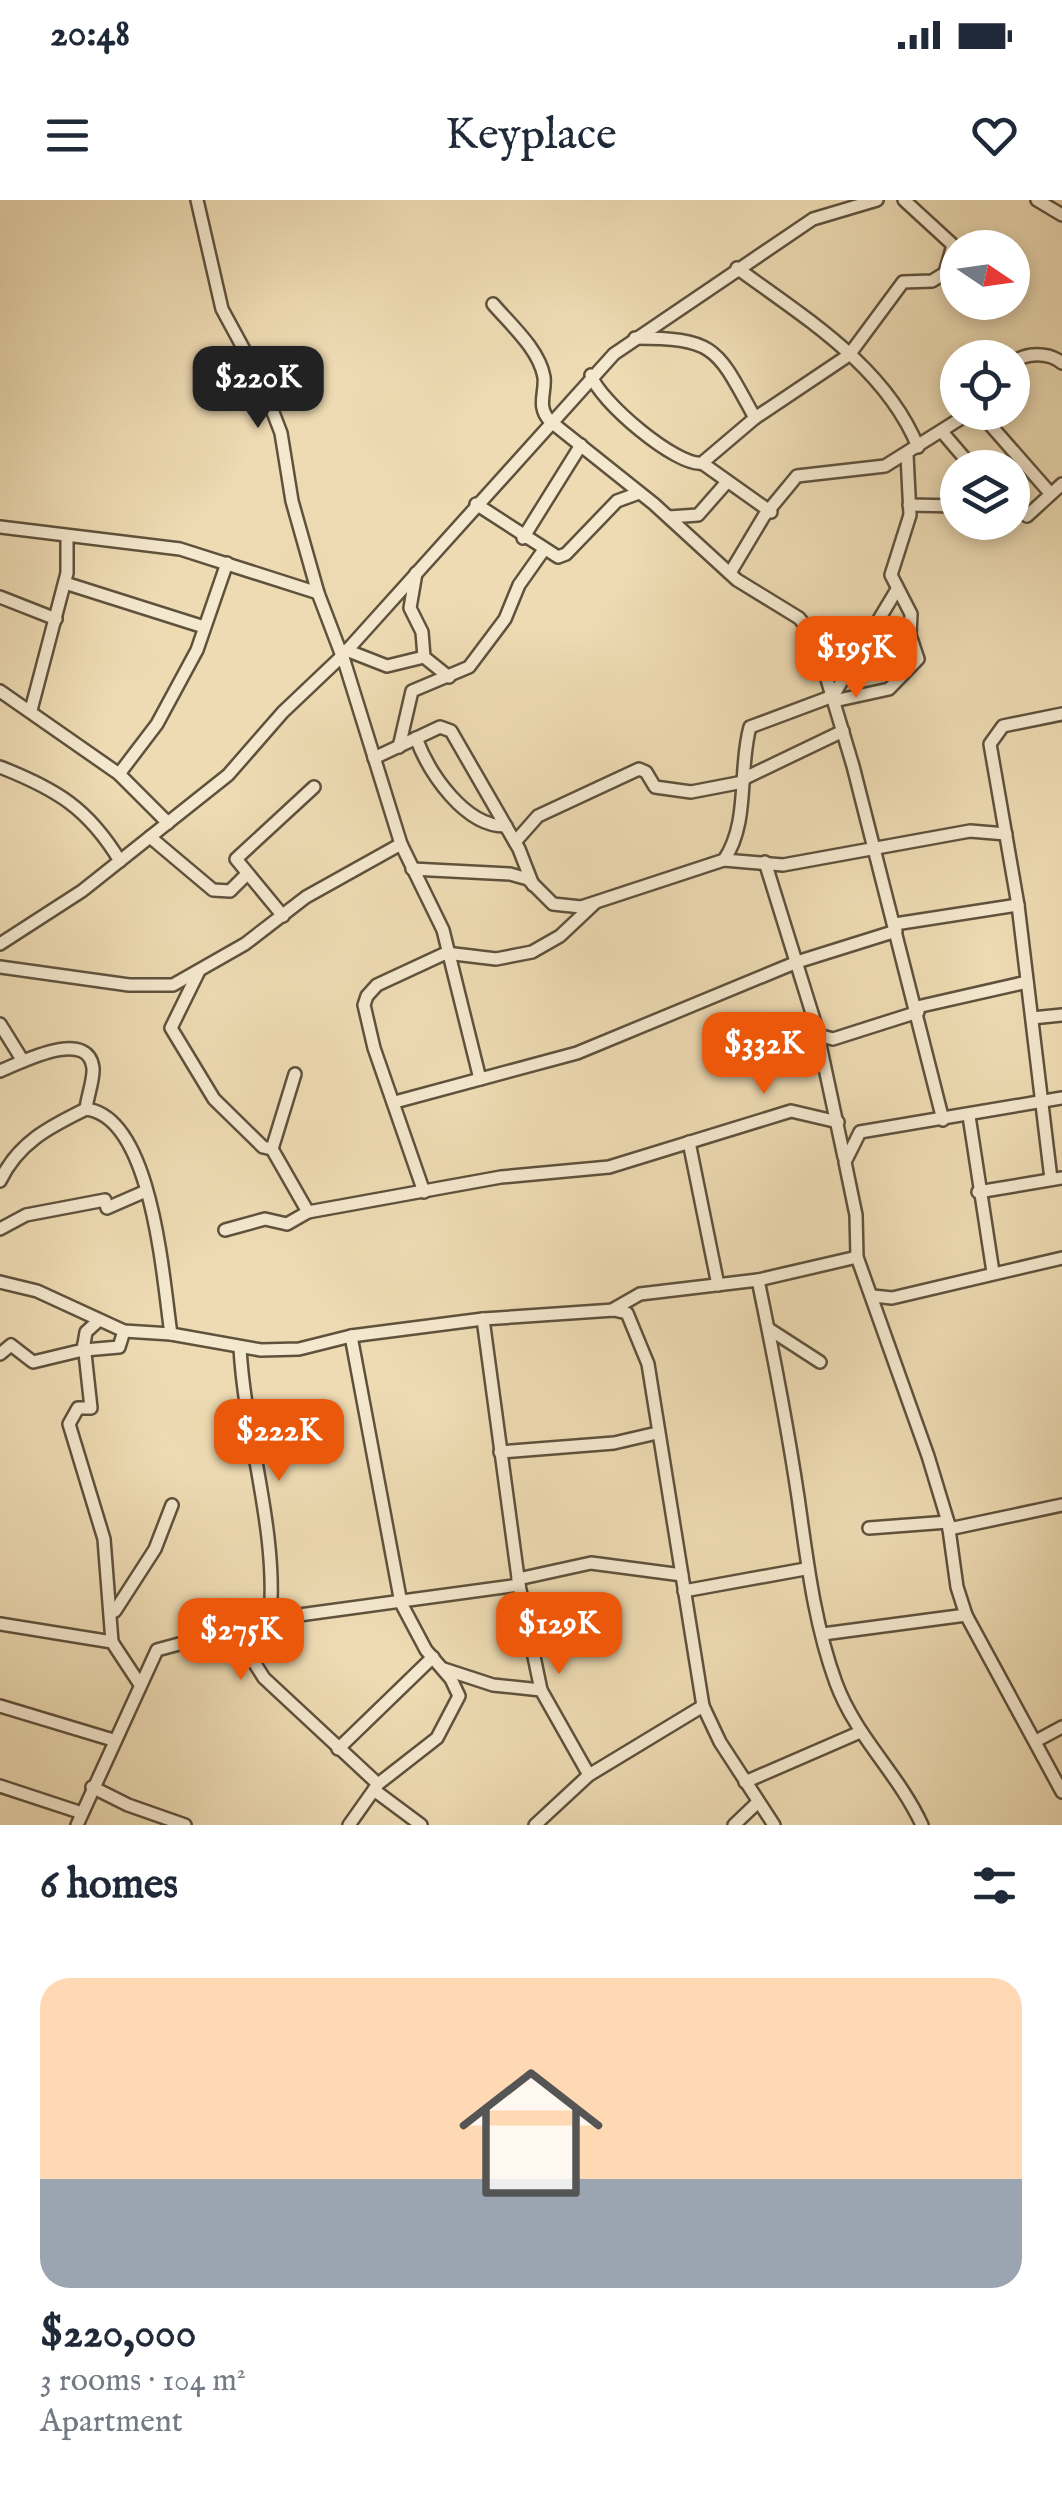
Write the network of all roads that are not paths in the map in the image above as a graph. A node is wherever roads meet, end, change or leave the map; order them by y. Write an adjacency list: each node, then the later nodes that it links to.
1 (197, 200): 41 (street)
2 (876, 200): 6 (street)
3 (904, 200): 9 (street)
4 (1037, 200): 5 (street)
5 (1062, 215)
6 (736, 268): 8 (street); 9 (street)
7 (493, 304): 14 (street)
8 (634, 338): 12 (street); 13 (street)
9 (849, 356): 13 (street); 20 (street)
10 (1030, 358): 11 (street)
11 (1062, 363)
12 (591, 375): 14 (street); 21 (street)
13 (755, 418): 21 (street)
14 (550, 422): 18 (street); 26 (street)
15 (948, 430): 17 (street)
16 (994, 430): 25 (street)
17 (943, 434): 19 (street); 20 (street)
18 (581, 445): 24 (street); 34 (street)
19 (957, 450)
20 (912, 451): 27 (street); 29 (street)
21 (702, 463): 22 (street)
22 (727, 482): 29 (street); 31 (street)
23 (1062, 484): 25 (street)
24 (640, 493): 31 (street); 35 (street)
25 (1050, 493): 30 (street)
26 (476, 504): 34 (street); 37 (street)
27 (909, 506): 28 (street); 40 (street)
28 (940, 506)
29 (771, 512): 38 (street)
30 (1030, 513)
31 (670, 517): 38 (street)
32 (0, 527): 33 (street)
33 (67, 536): 36 (street); 39 (street)
34 (523, 538): 35 (street)
35 (543, 551): 47 (street)
36 (227, 562): 41 (street); 44 (street)
37 (416, 572): 45 (street); 46 (street)
38 (730, 573): 49 (street)
39 (64, 584): 43 (street); 44 (street)
40 (896, 591): 49 (street); 49 (street)
41 (318, 593): 45 (street)
42 (0, 597): 43 (street)
43 (56, 620): 50 (street)
44 (204, 627): 57 (street)
45 (343, 654): 46 (street); 55 (street); 60 (street)
46 (424, 657): 47 (street)
47 (450, 677): 54 (street)
48 (0, 691): 50 (street)
49 (834, 699): 52 (street); 58 (street)
50 (31, 710): 57 (street)
51 (1062, 714): 62 (street)
52 (842, 731): 58 (street); 66 (street)
53 (416, 738): 54 (street); 61 (street); 61 (street)
54 (399, 747): 55 (street)
55 (374, 758): 65 (street)
56 (0, 767): 68 (street)
57 (120, 774): 60 (street)
58 (743, 780): 64 (street); 67 (street)
59 (314, 787): 71 (street)
60 (168, 823): 63 (street)
61 (506, 826): 64 (street)
62 (1006, 834): 66 (street); 74 (street)
63 (150, 837): 68 (street); 71 (street)
64 (516, 842): 72 (street)
65 (401, 844): 70 (street); 75 (street)
66 (874, 847): 69 (street); 76 (street)
67 (724, 860): 69 (street); 73 (street)
68 (120, 861): 77 (street)
69 (764, 862): 79 (street)
70 (412, 868): 72 (street); 78 (street)
71 (246, 874): 75 (street)
72 (533, 884): 73 (street)
73 (595, 903): 78 (street)
74 (1018, 905): 76 (street); 82 (street)
75 (283, 916): 81 (street)
76 (895, 927): 79 (street); 83 (street)
77 (0, 944)
78 (446, 954): 91 (street); 94 (street)
79 (797, 962): 87 (street); 91 (street)
80 (0, 967): 81 (street)
81 (198, 973): 100 (street)
82 (1027, 982): 83 (street); 85 (street)
83 (918, 1009): 87 (street); 97 (street)
84 (1062, 1016): 85 (street)
85 (1032, 1018): 93 (street)
86 (0, 1024): 88 (street)
87 (818, 1035): 98 (street)
88 (23, 1062): 89 (street); 95 (street)
89 (0, 1071)
90 (295, 1074): 100 (street)
91 (480, 1078): 94 (street)
92 (1062, 1098): 93 (street)
93 (1043, 1100): 96 (street); 102 (street)
94 (395, 1102): 105 (street)
95 (86, 1109): 103 (street); 104 (street)
96 (969, 1116): 97 (street); 106 (street)
97 (943, 1120): 101 (street)
98 (838, 1122): 99 (street); 101 (street)
99 (689, 1142): 105 (street); 115 (street)
100 (272, 1150): 107 (street)
101 (845, 1162): 110 (street)
102 (1056, 1179): 106 (street)
103 (0, 1180)
104 (146, 1192): 108 (street); 122 (street)
105 (424, 1192): 107 (street)
106 (978, 1192): 112 (street)
107 (308, 1212): 109 (street)
108 (0, 1229)
109 (225, 1230)
110 (857, 1258): 113 (street); 116 (street)
111 (1062, 1258): 112 (street)
112 (993, 1272): 116 (street)
113 (758, 1280): 115 (street); 120 (street)
114 (0, 1282): 119 (street)
115 (718, 1285): 117 (street)
116 (873, 1296): 133 (street)
117 (612, 1310): 118 (street); 129 (street)
118 (484, 1319): 123 (street); 130 (street)
119 (97, 1322): 121 (street); 125 (street)
120 (768, 1329): 128 (street); 135 (street)
121 (124, 1331): 122 (street); 125 (street)
122 (171, 1334): 126 (street)
123 (352, 1336): 126 (street); 139 (street)
124 (6, 1344): 125 (street); 127 (street)
125 (84, 1347): 140 (street)
126 (240, 1348): 142 (street)
127 (0, 1354)
128 (820, 1362)
129 (658, 1433): 130 (street); 136 (street)
130 (500, 1452): 137 (street)
131 (172, 1505): 140 (street)
132 (1062, 1505): 133 (street)
133 (948, 1525): 134 (street); 141 (street)
134 (869, 1528)
135 (805, 1569): 138 (street); 145 (street)
136 (682, 1575): 137 (street); 138 (street)
137 (519, 1582): 139 (street); 150 (street)
138 (684, 1591): 152 (street)
139 (401, 1603): 142 (street); 147 (street)
140 (113, 1614): 146 (street)
141 (966, 1615): 145 (street); 156 (street)
142 (270, 1619): 144 (street)
143 (0, 1624): 146 (street)
144 (232, 1629): 149 (street); 157 (street)
145 (823, 1634): 154 (street)
146 (112, 1642): 149 (street)
147 (433, 1657): 148 (street); 157 (street)
148 (444, 1669): 150 (street); 162 (street)
149 (140, 1682): 155 (street)
150 (541, 1690): 158 (street)
151 (0, 1706): 155 (street)
152 (703, 1706): 158 (street); 159 (street)
153 (1062, 1727): 156 (street)
154 (858, 1733): 159 (street); 172 (street)
155 (113, 1740): 161 (street)
156 (1036, 1740): 163 (street)
157 (338, 1748): 162 (street)
158 (588, 1774): 169 (street)
159 (745, 1782): 164 (street)
160 (0, 1786): 165 (street)
161 (92, 1787): 165 (street); 166 (street)
162 (376, 1787): 167 (street); 168 (street)
163 (1062, 1792)
164 (757, 1803): 170 (street); 171 (street)
165 (80, 1819)
166 (184, 1825)
167 (349, 1825)
168 (420, 1825)
169 (534, 1825)
170 (734, 1825)
171 (774, 1825)
172 (922, 1825)

